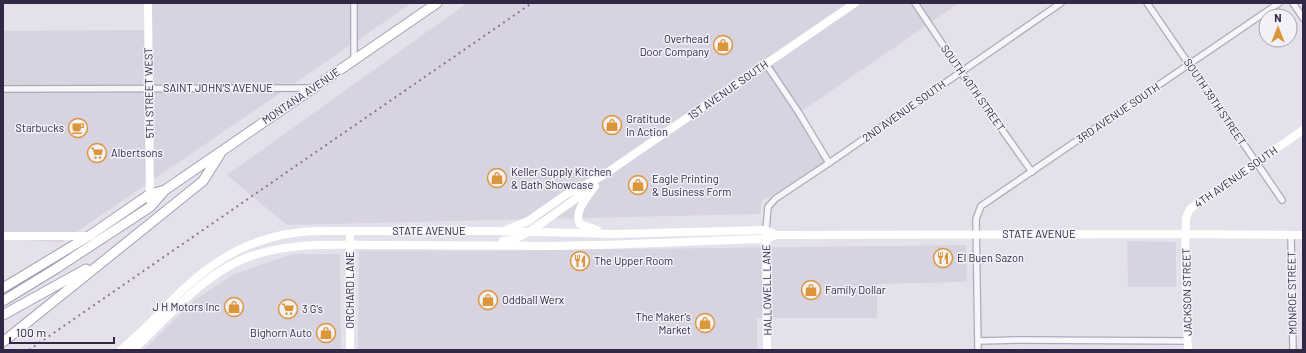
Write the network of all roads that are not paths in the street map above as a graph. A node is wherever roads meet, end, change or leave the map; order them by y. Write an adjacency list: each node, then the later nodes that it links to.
1 (148, 3): 15 (main road, 5TH STREET WEST)
2 (354, 3): 11 (street)
3 (437, 3): 11 (main road, MONTANA AVENUE)
4 (855, 3): 12 (main road, 1ST AVENUE SOUTH)
5 (915, 3): 14 (street, SOUTH 40TH STREET)
6 (1061, 3): 14 (street, 2ND AVENUE SOUTH)
7 (1147, 3): 13 (street, SOUTH 39TH STREET)
8 (1279, 3): 13 (street, 3RD AVENUE SOUTH)
9 (1293, 3): 10 (street)
10 (1303, 18)
11 (354, 60): 16 (main road, MONTANA AVENUE)
12 (766, 64): 21 (street); 23 (main road, 1ST AVENUE SOUTH)
13 (1189, 64): 20 (street, SOUTH 39TH STREET); 22 (street, 3RD AVENUE SOUTH)
14 (961, 72): 21 (street, 2ND AVENUE SOUTH); 22 (street, SOUTH 40TH STREET)
15 (149, 88): 16 (street, SAINT JOHN'S AVENUE); 17 (street, SAINT JOHN'S AVENUE); 25 (main road, 5TH STREET WEST)
16 (312, 88): 19 (main road, MONTANA AVENUE)
17 (3, 89)
18 (1303, 130): 20 (main road, 4TH AVENUE SOUTH)
19 (227, 147): 24 (main road, MONTANA AVENUE); 41 (main road)
20 (1256, 162): 26 (street, SOUTH 39TH STREET); 34 (main road, 4TH AVENUE SOUTH)
21 (829, 163): 32 (street, 2ND AVENUE SOUTH)
22 (1032, 172): 33 (street, 3RD AVENUE SOUTH)
23 (602, 176): 29 (main road, 1ST AVENUE SOUTH); 30 (main road, 1ST AVENUE SOUTH); 31 (main road)
24 (165, 190): 25 (main road, MONTANA AVENUE); 27 (main road, MONTANA AVENUE)
25 (150, 194): 27 (main road, 5TH STREET WEST); 36 (main road, MONTANA AVENUE)
26 (1282, 200)
27 (150, 207): 43 (main road, MONTANA AVENUE)
28 (350, 231): 29 (main road, STATE AVENUE); 39 (main road, ORCHARD LANE); 48 (main road, STATE AVENUE)
29 (500, 231): 30 (main road, STATE AVENUE)
30 (529, 232): 31 (main road, STATE AVENUE); 40 (main road, 1ST AVENUE SOUTH)
31 (614, 234): 32 (main road, STATE AVENUE)
32 (766, 234): 33 (main road, STATE AVENUE); 40 (main road, STATE AVENUE); 51 (main road, HALLOWELL LANE)
33 (976, 234): 34 (main road, STATE AVENUE); 45 (street, 3RD AVENUE SOUTH)
34 (1186, 234): 37 (main road, STATE AVENUE); 46 (main road, JACKSON STREET)
35 (3, 236): 36 (main road)
36 (89, 236): 42 (main road, MONTANA AVENUE)
37 (1292, 236): 38 (main road, STATE AVENUE); 54 (street, MONROE STREET)
38 (1303, 236)
39 (350, 245): 40 (main road, STATE AVENUE); 49 (main road, STATE AVENUE); 50 (main road, ORCHARD LANE)
40 (423, 245)
41 (107, 257): 44 (main road); 47 (main road)
42 (3, 288)
43 (3, 301)
44 (3, 315)
45 (978, 341): 46 (street); 52 (street, 3RD AVENUE SOUTH)
46 (1188, 341): 53 (main road, JACKSON STREET)
47 (3, 342)
48 (121, 350)
49 (133, 350)
50 (350, 350)
51 (767, 350)
52 (978, 350)
53 (1188, 350)
54 (1293, 350)

